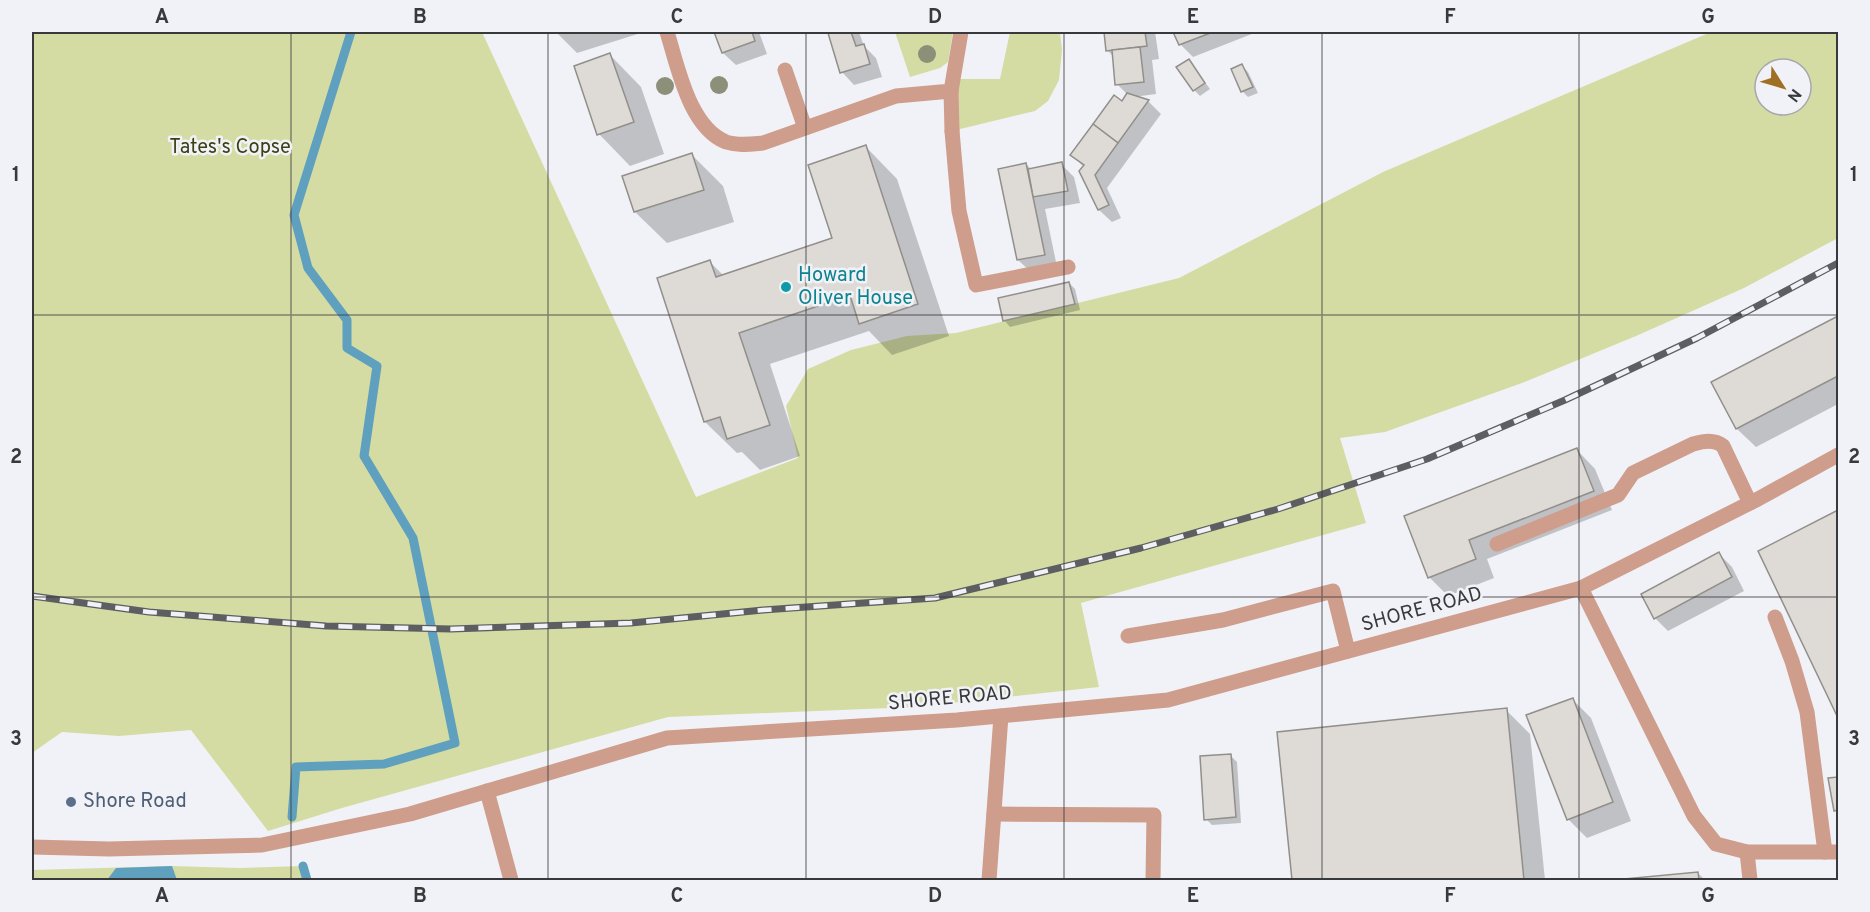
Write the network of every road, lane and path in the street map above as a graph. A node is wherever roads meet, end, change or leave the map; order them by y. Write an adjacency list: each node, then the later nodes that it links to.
1 (667, 32): 5 (street)
2 (961, 32): 4 (street)
3 (785, 70): 5 (street)
4 (951, 91): 5 (street); 6 (street)
5 (805, 128)
6 (1068, 267)
7 (1839, 455): 8 (street, SHORE ROAD)
8 (1750, 503): 9 (street); 10 (street, SHORE ROAD)
9 (1497, 544)
10 (1581, 588): 13 (street, SHORE ROAD); 18 (street)
11 (1775, 617): 19 (street)
12 (1128, 636): 13 (street)
13 (1348, 651): 14 (street, SHORE ROAD)
14 (1001, 716): 15 (street, SHORE ROAD); 16 (street)
15 (487, 791): 17 (street, SHORE ROAD); 20 (street)
16 (994, 814): 21 (street); 22 (street)
17 (32, 847)
18 (1747, 852): 19 (street); 23 (street)
19 (1832, 852)
20 (511, 880)
21 (989, 880)
22 (1153, 880)
23 (1750, 880)

